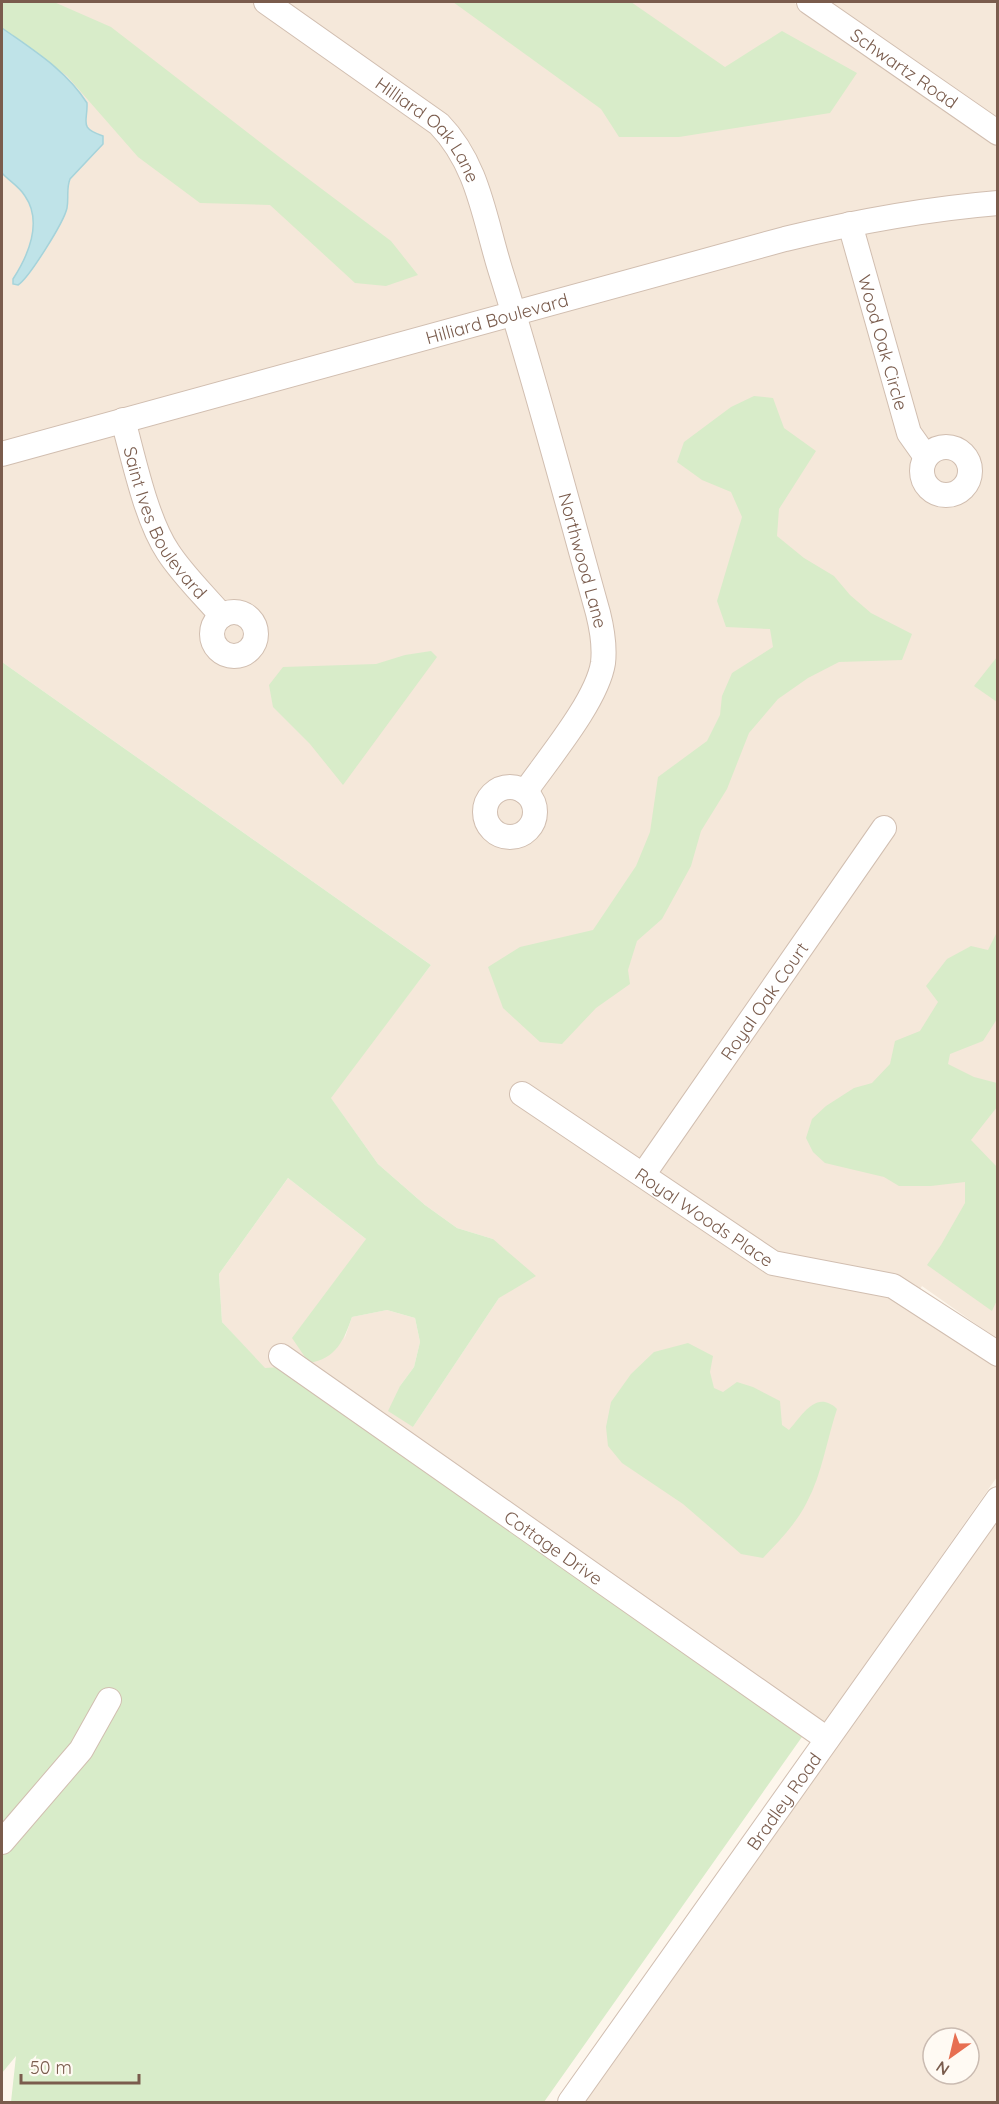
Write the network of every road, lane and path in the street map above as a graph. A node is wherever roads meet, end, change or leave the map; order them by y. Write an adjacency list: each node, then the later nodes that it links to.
1 (266, 2): 6 (street, Hilliard Oak Lane)
2 (809, 2): 3 (street, Schwartz Road)
3 (998, 133)
4 (998, 203): 5 (street, Hilliard Boulevard)
5 (850, 224): 6 (street, Hilliard Boulevard); 9 (street, Wood Oak Circle)
6 (514, 313): 7 (street, Hilliard Boulevard); 11 (street, Northwood Lane)
7 (123, 420): 8 (street, Hilliard Boulevard); 10 (street, Saint Ives Boulevard)
8 (2, 454)
9 (926, 457)
10 (222, 616)
11 (525, 792)
12 (884, 828): 14 (street, Royal Oak Court)
13 (522, 1094): 14 (street, Royal Woods Place)
14 (643, 1175): 15 (street, Royal Woods Place)
15 (998, 1354)
16 (281, 1356): 19 (street, Cottage Drive)
17 (998, 1499): 19 (street, Bradley Road)
18 (109, 1700): 20 (street)
19 (826, 1739): 21 (street, Bradley Road)
20 (2, 1842)
21 (570, 2103)

